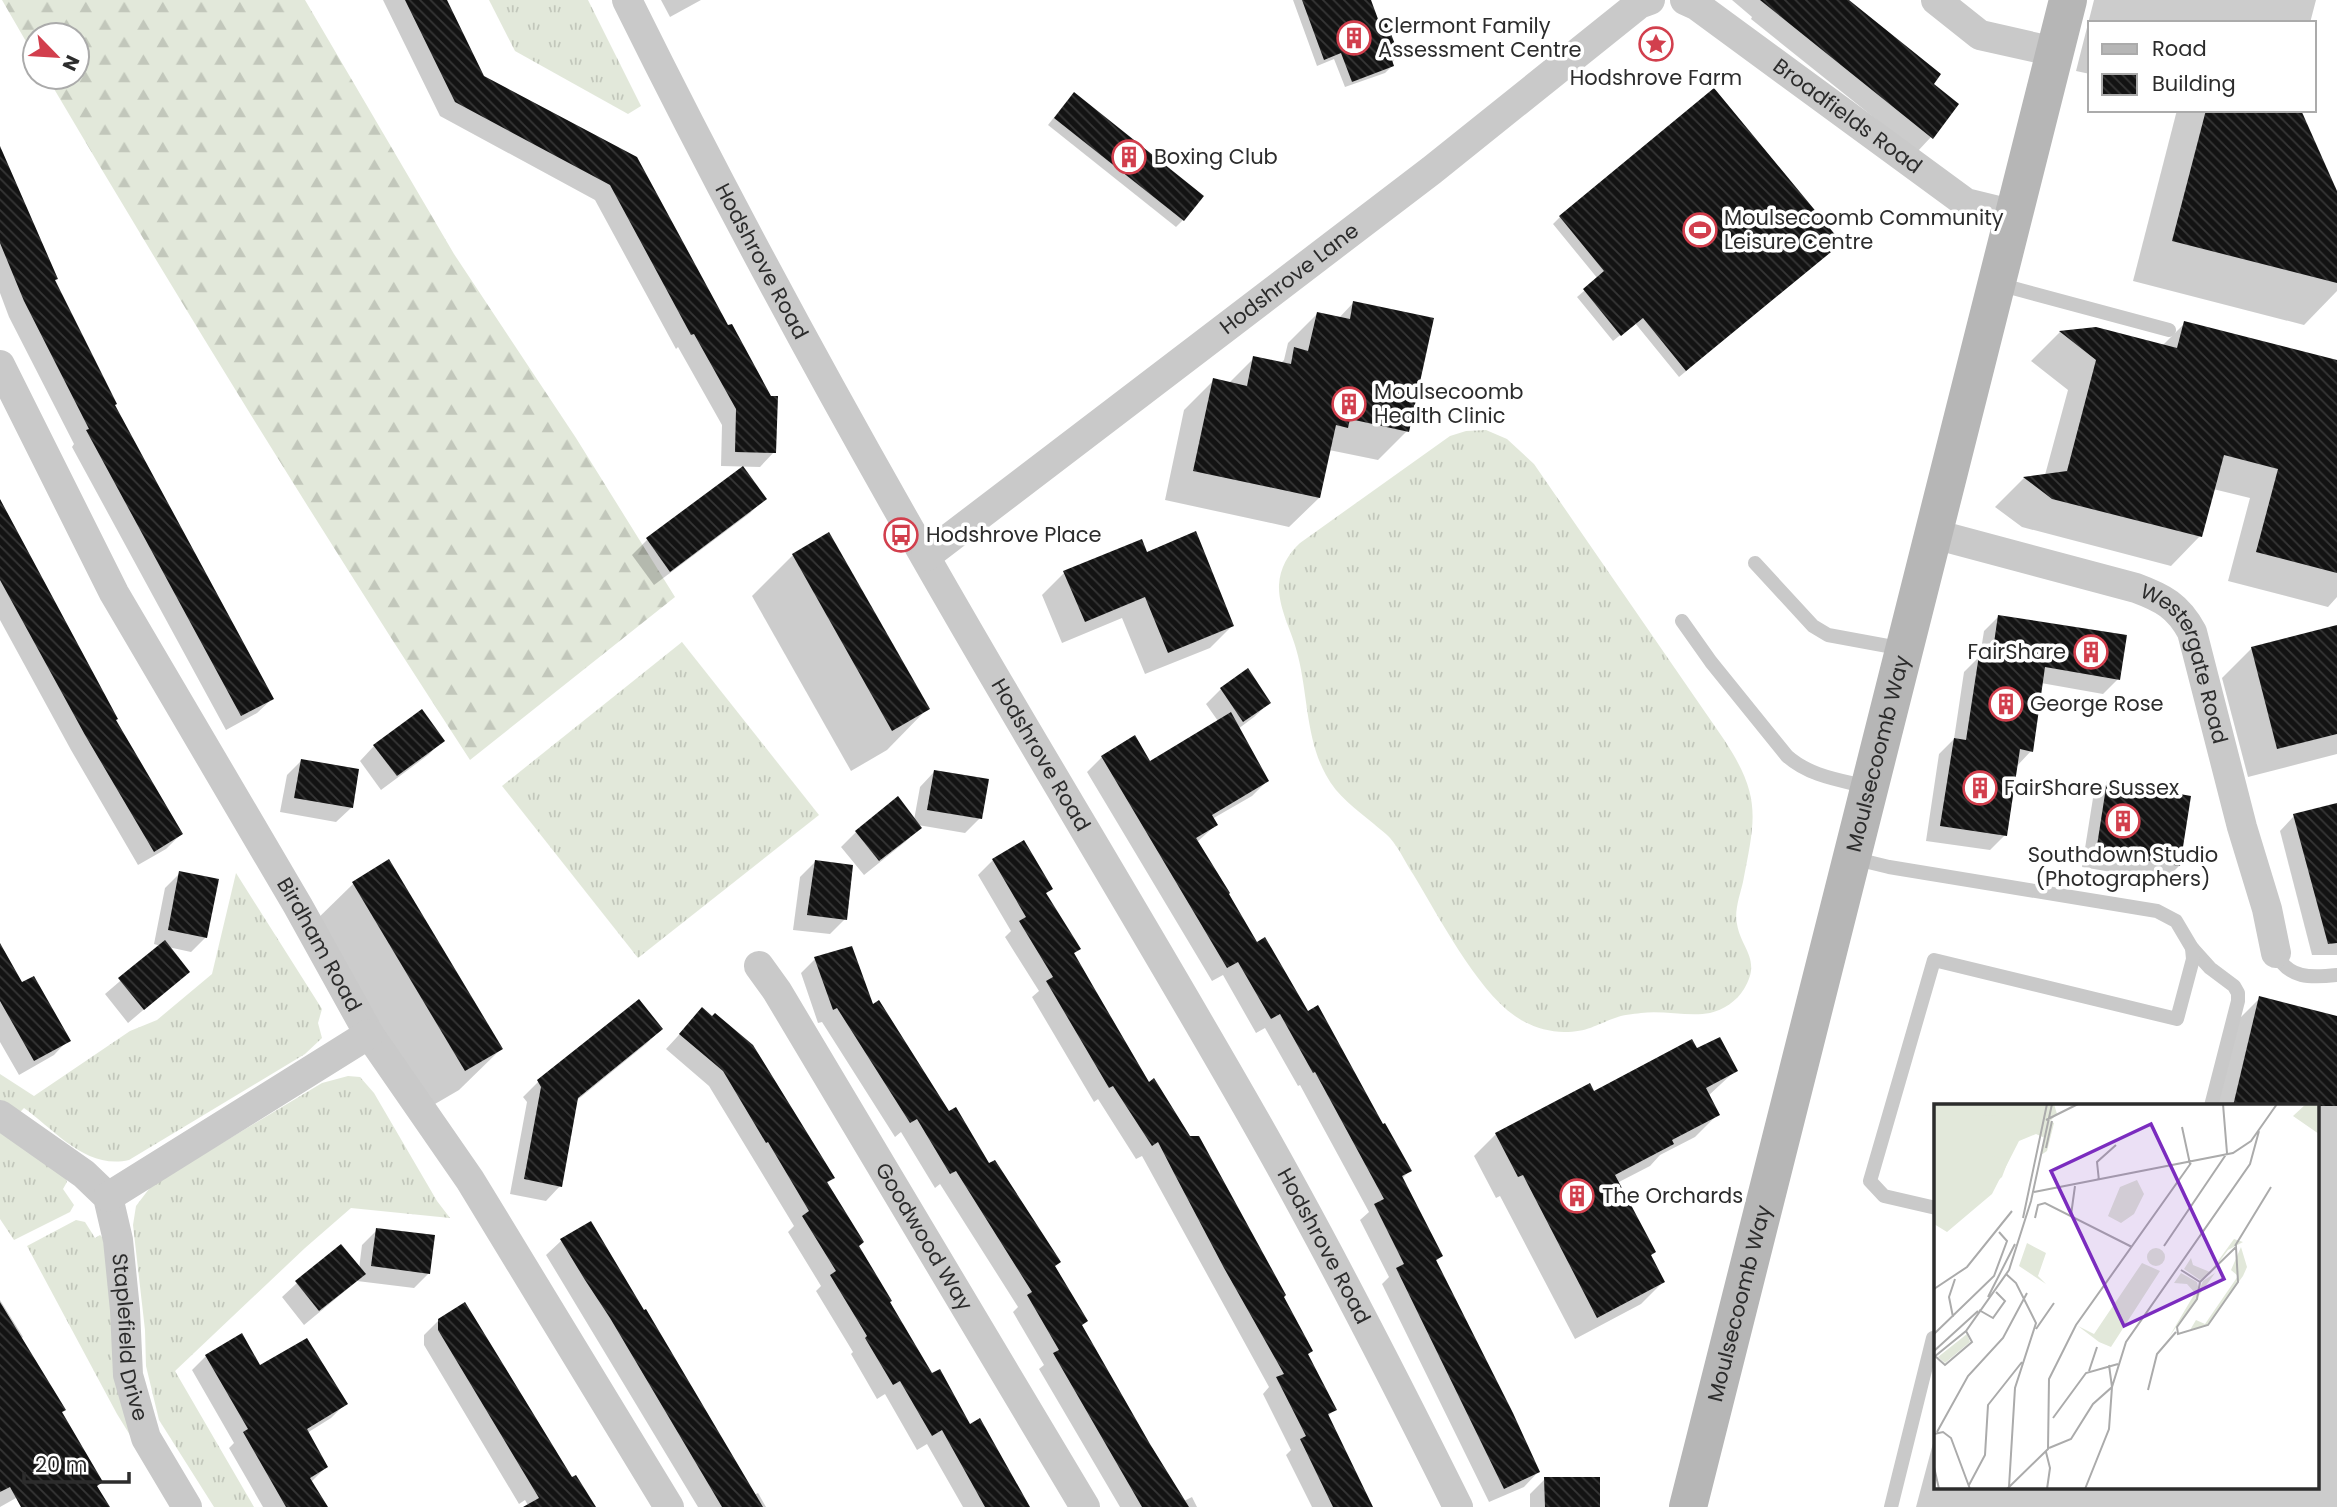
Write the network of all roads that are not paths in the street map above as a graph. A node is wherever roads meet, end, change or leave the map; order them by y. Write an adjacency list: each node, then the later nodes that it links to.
1 (626, 0): 12 (street, Hodshrove Road)
2 (1650, 0): 12 (street, Hodshrove Lane)
3 (1685, 0): 7 (street, Broadfields Road)
4 (1936, 0): 6 (street)
5 (2068, 0): 6 (street, Moulsecoomb Way)
6 (2055, 52): 7 (street, Moulsecoomb Way)
7 (2015, 215): 8 (street, Moulsecoomb Way)
8 (1997, 283): 9 (lane); 11 (street, Moulsecoomb Way)
9 (2169, 330)
10 (0, 365): 22 (street, Birdham Road)
11 (1934, 534): 15 (street, Moulsecoomb Way); 19 (street, Westergate Road)
12 (926, 556): 31 (street, Hodshrove Road)
13 (1755, 562): 15 (lane)
14 (1682, 621): 16 (lane)
15 (1905, 649): 16 (street, Moulsecoomb Way)
16 (1870, 788): 17 (street, Moulsecoomb Way)
17 (1852, 858): 18 (lane); 32 (street, Moulsecoomb Way)
18 (2192, 948): 23 (lane); 26 (lane)
19 (2276, 954): 21 (lane)
20 (760, 966): 30 (street, Goodwood Way)
21 (2337, 975)
22 (369, 1034): 25 (street); 29 (street, Birdham Road)
23 (2212, 1104)
24 (0, 1115): 25 (street)
25 (108, 1197): 28 (street, Staplefield Drive)
26 (1934, 1208)
27 (1933, 1338): 33 (lane)
28 (187, 1507)
29 (669, 1507)
30 (1085, 1507)
31 (1458, 1507)
32 (1688, 1507)
33 (1892, 1507)

